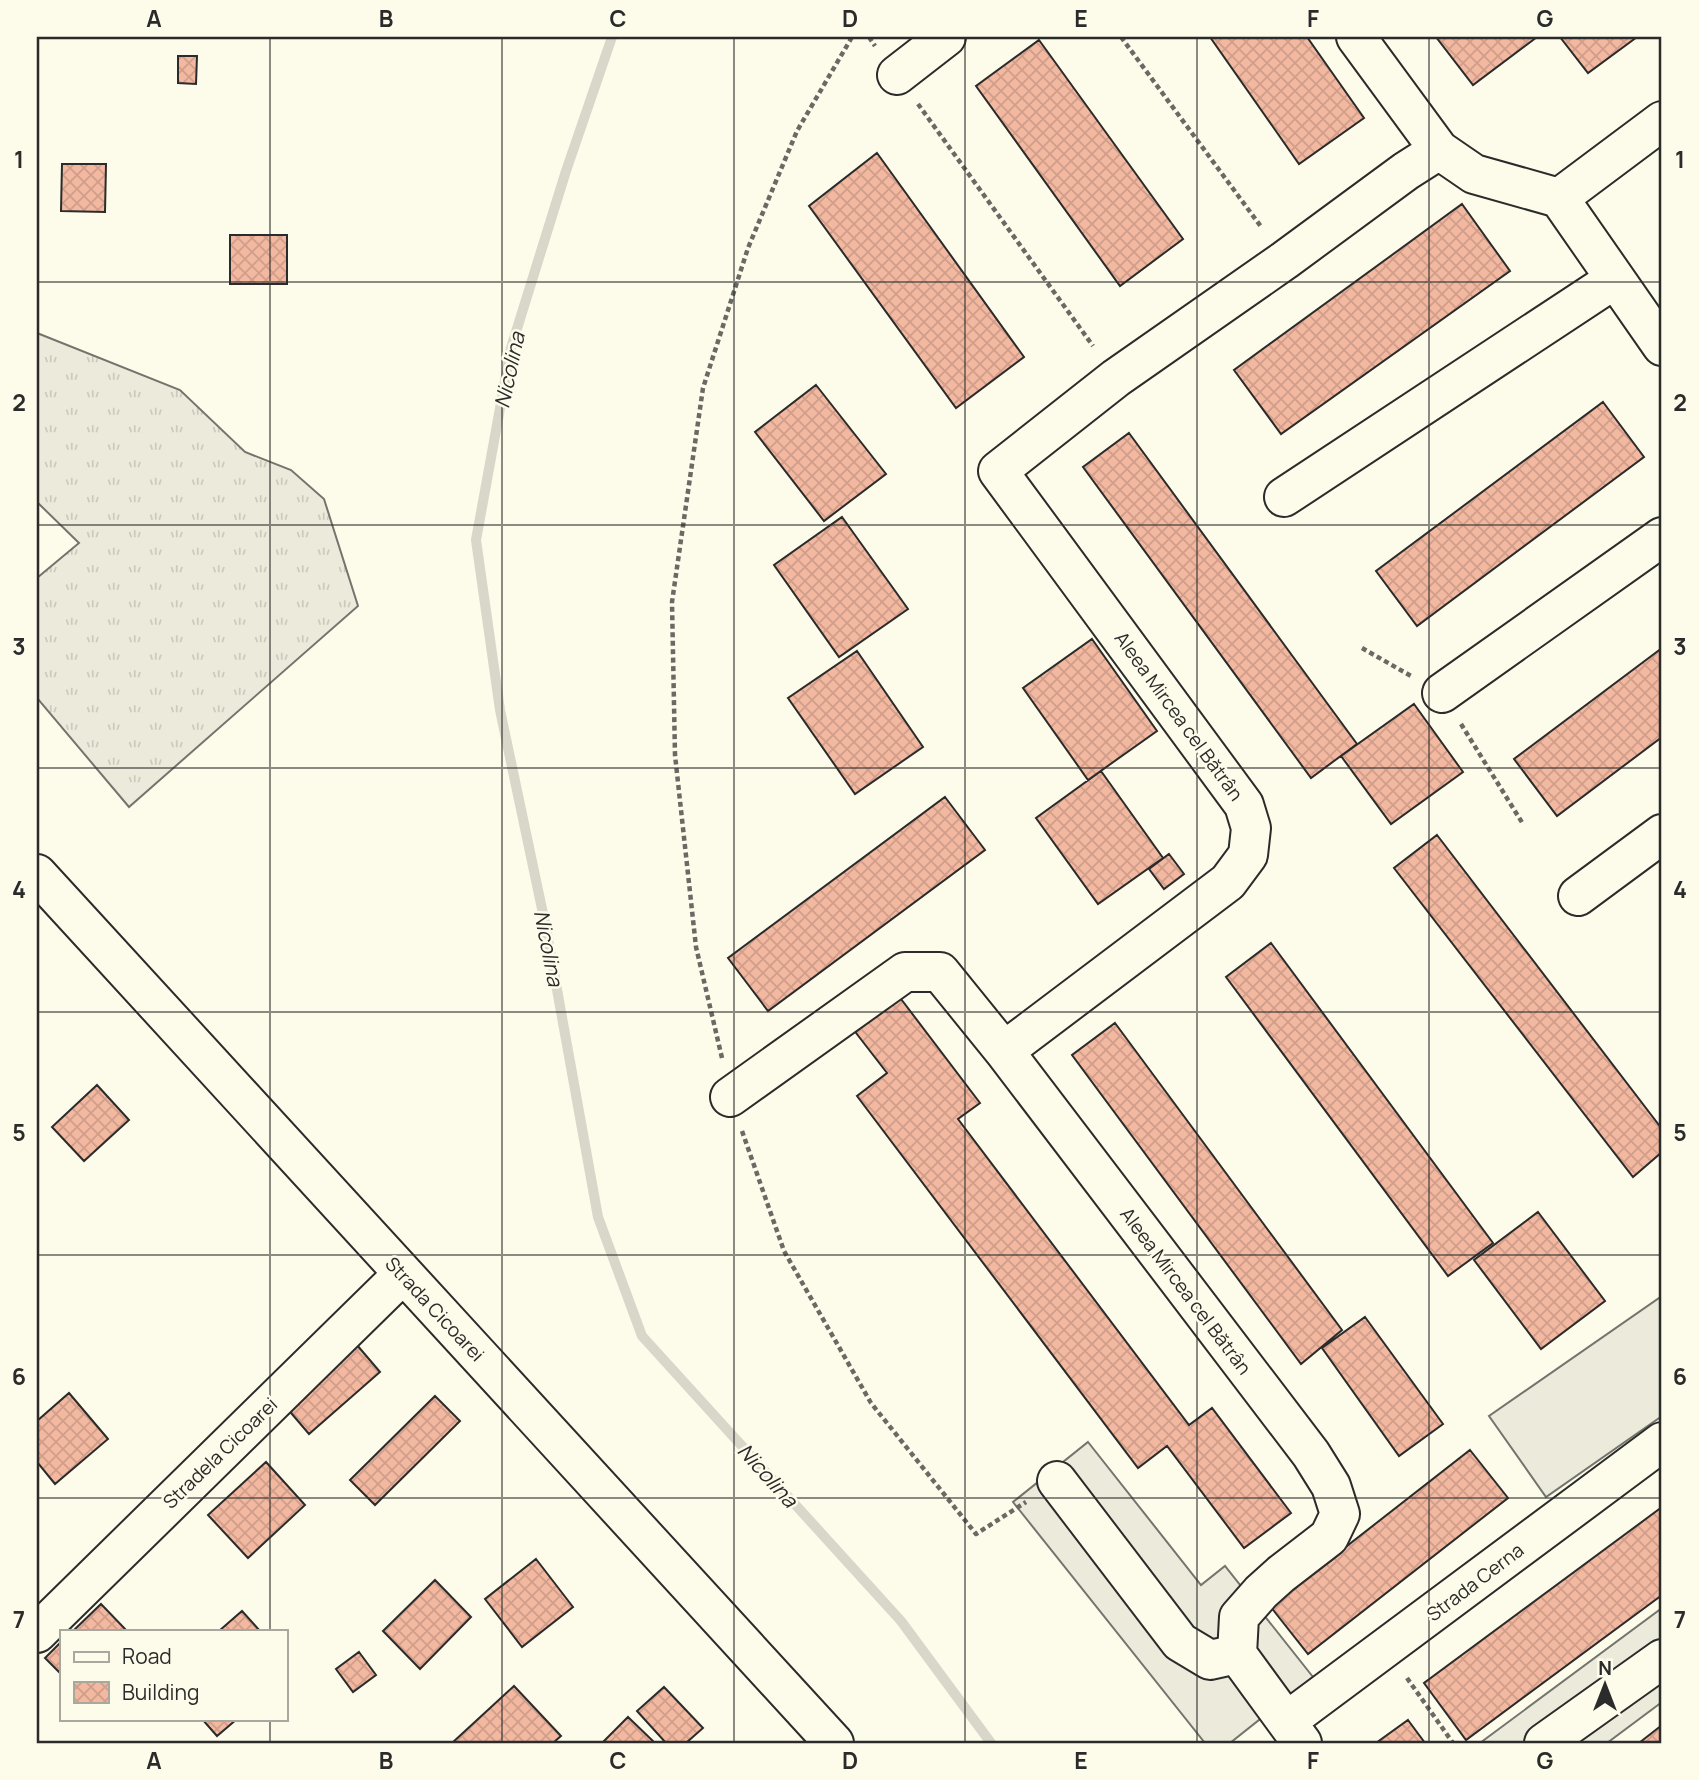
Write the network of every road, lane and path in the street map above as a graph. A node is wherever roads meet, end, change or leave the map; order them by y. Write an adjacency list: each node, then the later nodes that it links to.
1 (852, 37): 20 (path)
2 (946, 37): 5 (street)
3 (1121, 37): 9 (path)
4 (1356, 37): 7 (street)
5 (897, 75): 12 (path)
6 (1662, 121): 8 (street)
7 (1439, 150): 8 (street); 9 (street, Aleea Mircea cel Bătrân)
8 (1559, 198): 10 (street)
9 (1285, 260): 12 (street, Aleea Mircea cel Bătrân)
10 (1615, 279): 11 (street); 13 (street)
11 (1662, 346)
12 (1116, 378): 19 (street, Aleea Mircea cel Bătrân)
13 (1284, 497)
14 (1662, 537): 15 (street)
15 (1442, 693)
16 (1662, 834): 18 (street)
17 (37, 874): 21 (street, Strada Cicoarei)
18 (1578, 896)
19 (1004, 1051): 20 (street); 26 (street, Aleea Mircea cel Bătrân)
20 (730, 1097): 23 (path)
21 (403, 1273): 24 (street, Stradela Cicoarei); 29 (street, Strada Cicoarei)
22 (1662, 1442): 25 (street, Strada Cerna)
23 (1057, 1481): 26 (street)
24 (37, 1633)
25 (1386, 1648): 28 (street, Strada Cerna); 30 (path)
26 (1237, 1654): 28 (street)
27 (1662, 1659): 31 (street)
28 (1295, 1732)
29 (834, 1743)
30 (1453, 1743)
31 (1544, 1743)

